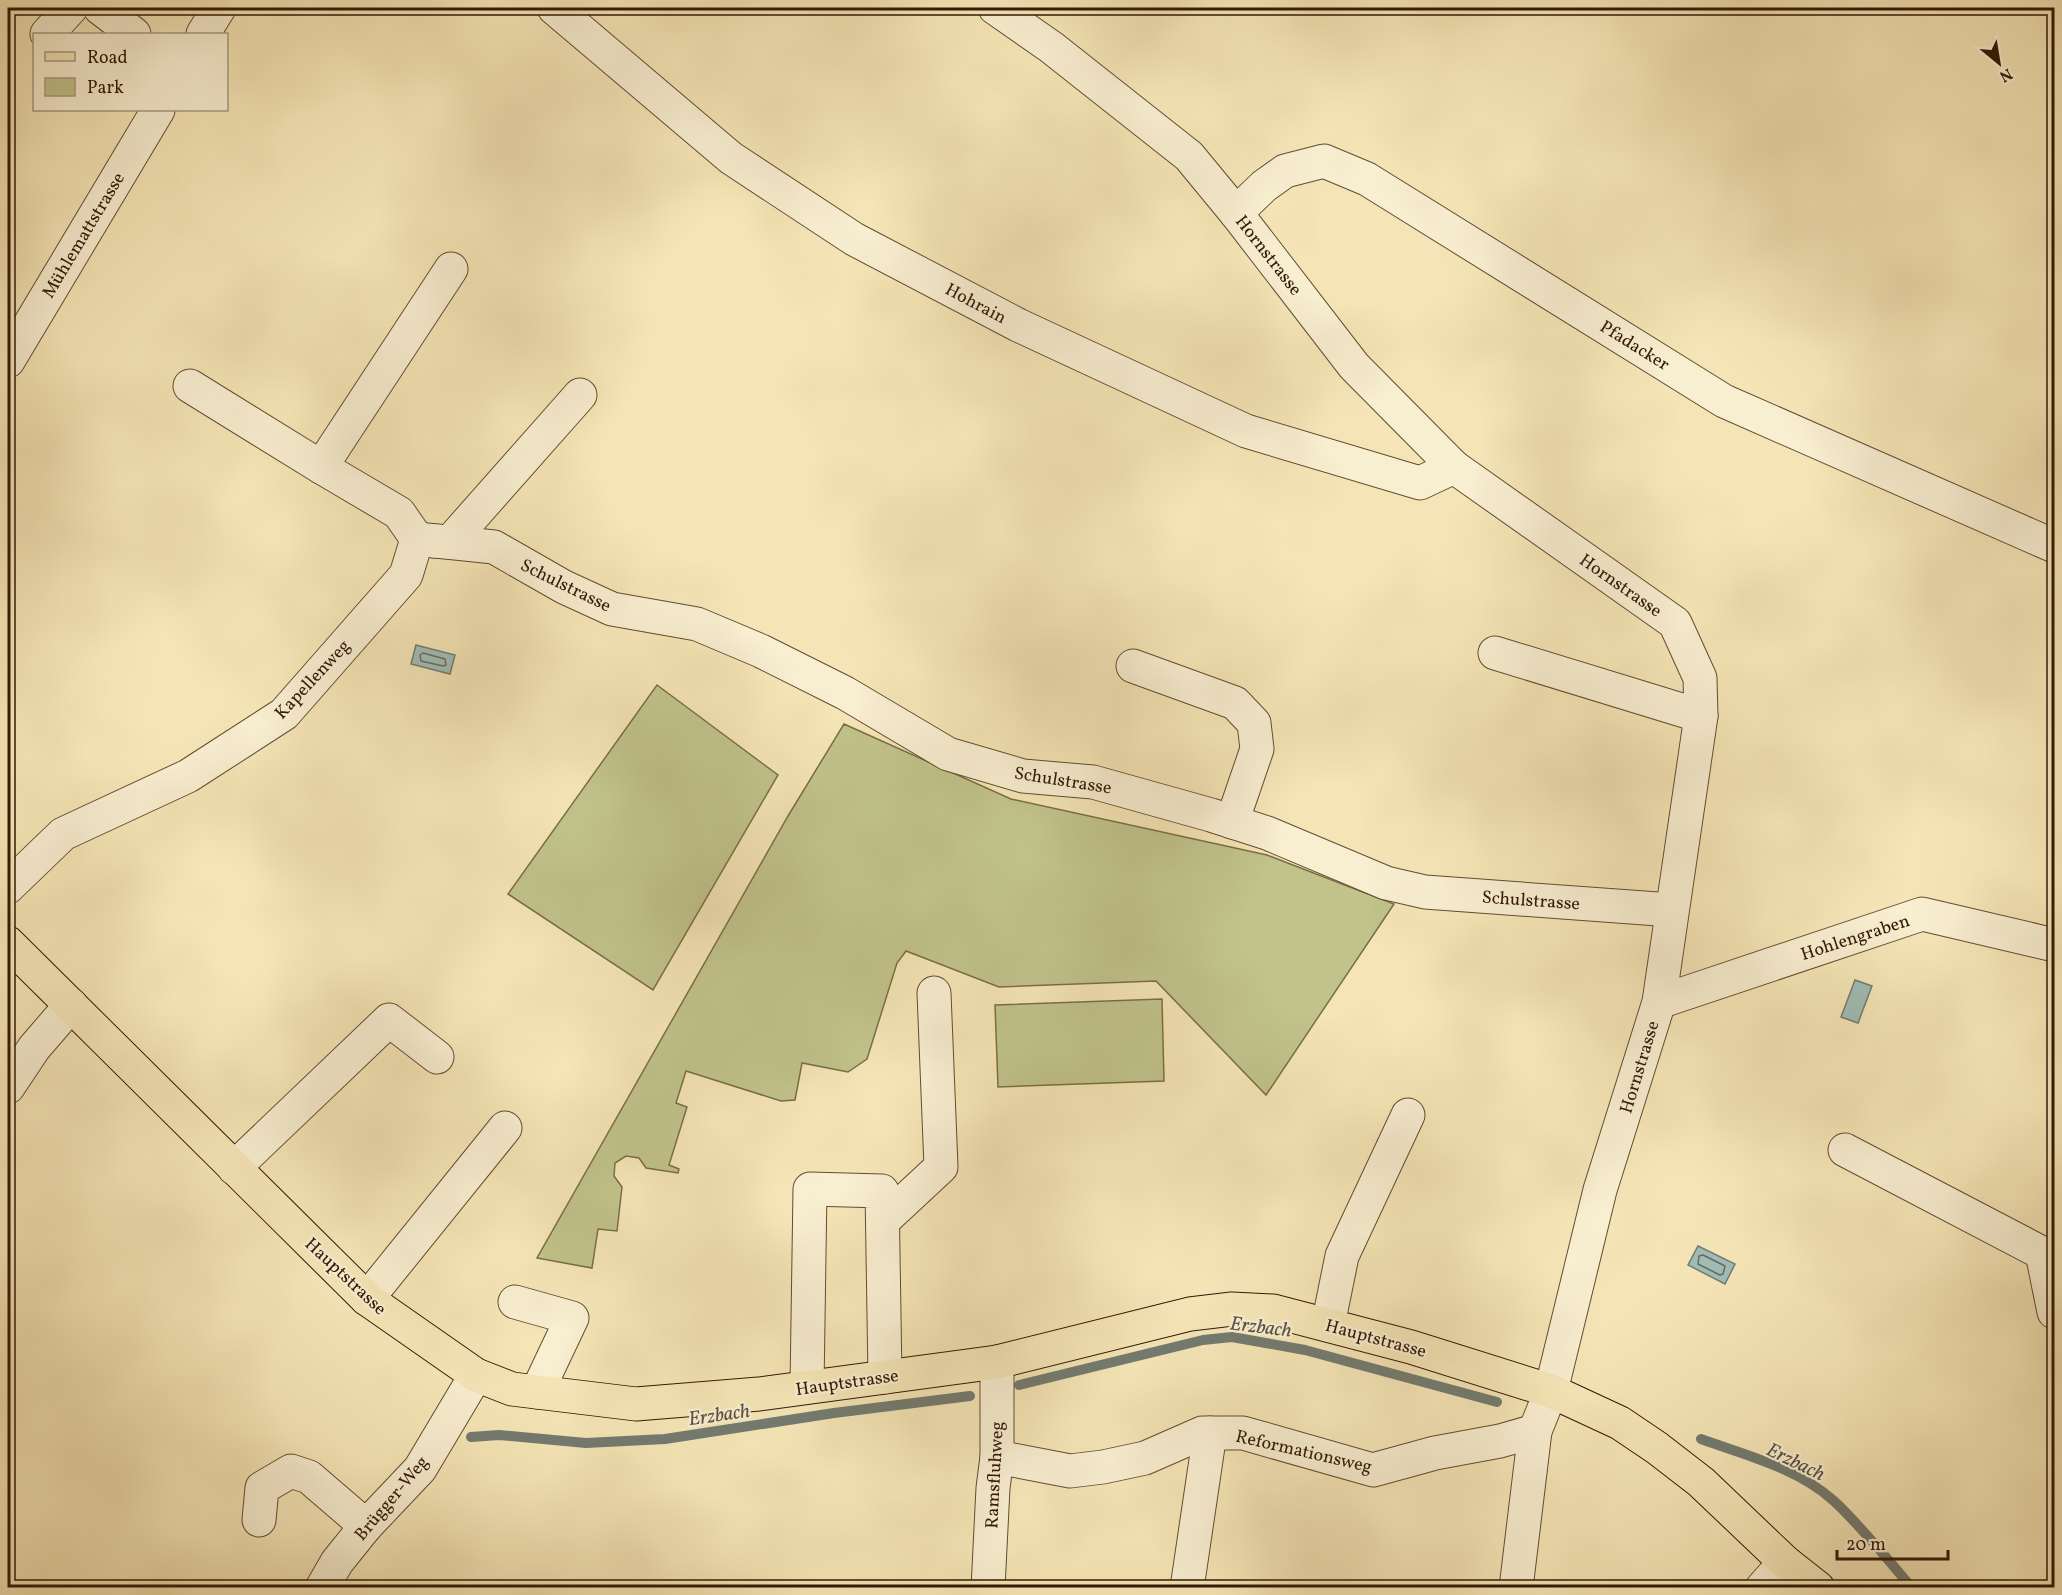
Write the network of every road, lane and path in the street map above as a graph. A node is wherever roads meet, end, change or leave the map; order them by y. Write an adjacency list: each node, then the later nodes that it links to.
1 (71, 8): 6 (street)
2 (100, 8): 7 (street)
3 (219, 8): 8 (street)
4 (554, 8): 16 (street, Hohrain)
5 (995, 8): 10 (street, Hornstrasse)
6 (49, 33)
7 (133, 33)
8 (204, 33)
9 (157, 111): 12 (street, Mühlemattstrasse)
10 (1236, 213): 16 (street, Hornstrasse); 18 (street, Pfadacker)
11 (451, 269): 15 (street)
12 (8, 361)
13 (190, 386): 15 (street)
14 (580, 395): 17 (street)
15 (321, 467): 17 (street)
16 (1454, 467): 21 (street, Hornstrasse)
17 (417, 539): 22 (street, Schulstrasse); 23 (street, Kapellenweg)
18 (2055, 546)
19 (1495, 653): 21 (street)
20 (1133, 666): 22 (street)
21 (1701, 716): 24 (street, Hornstrasse)
22 (1232, 822): 24 (street, Schulstrasse)
23 (8, 887)
24 (1672, 910): 28 (street, Hornstrasse)
25 (8, 943): 29 (main road, Hauptstrasse)
26 (2055, 945): 28 (street, Hohlengraben)
27 (934, 993): 36 (street)
28 (1659, 1002): 45 (street, Hornstrasse)
29 (71, 1005): 31 (street); 35 (main road, Hauptstrasse)
30 (437, 1057): 35 (street)
31 (8, 1087)
32 (1408, 1115): 40 (street)
33 (506, 1128): 37 (street)
34 (1845, 1149): 39 (street)
35 (234, 1168): 37 (main road, Hauptstrasse)
36 (883, 1221): 43 (street); 44 (street)
37 (367, 1299): 42 (main road, Hauptstrasse)
38 (515, 1302): 46 (street)
39 (2055, 1312)
40 (1328, 1325): 41 (main road, Hauptstrasse); 45 (main road, Hauptstrasse)
41 (997, 1362): 43 (main road, Hauptstrasse); 49 (street, Ramsfluhweg)
42 (476, 1375): 46 (main road, Hauptstrasse); 51 (street, Brügger-Weg)
43 (885, 1377): 44 (main road, Hauptstrasse)
44 (807, 1387): 46 (main road, Hauptstrasse)
45 (1551, 1391): 47 (street); 52 (main road, Hauptstrasse)
46 (537, 1392)
47 (1535, 1431): 48 (street, Reformationsweg); 56 (street)
48 (1210, 1433): 49 (street, Reformationsweg); 55 (street)
49 (997, 1457): 54 (street, Ramsfluhweg)
50 (260, 1520): 51 (street)
51 (366, 1526): 53 (street, Brügger-Weg)
52 (1785, 1562): 57 (street); 58 (main road, Hauptstrasse)
53 (322, 1587)
54 (988, 1587)
55 (1187, 1587)
56 (1516, 1587)
57 (1762, 1587)
58 (1818, 1587)

